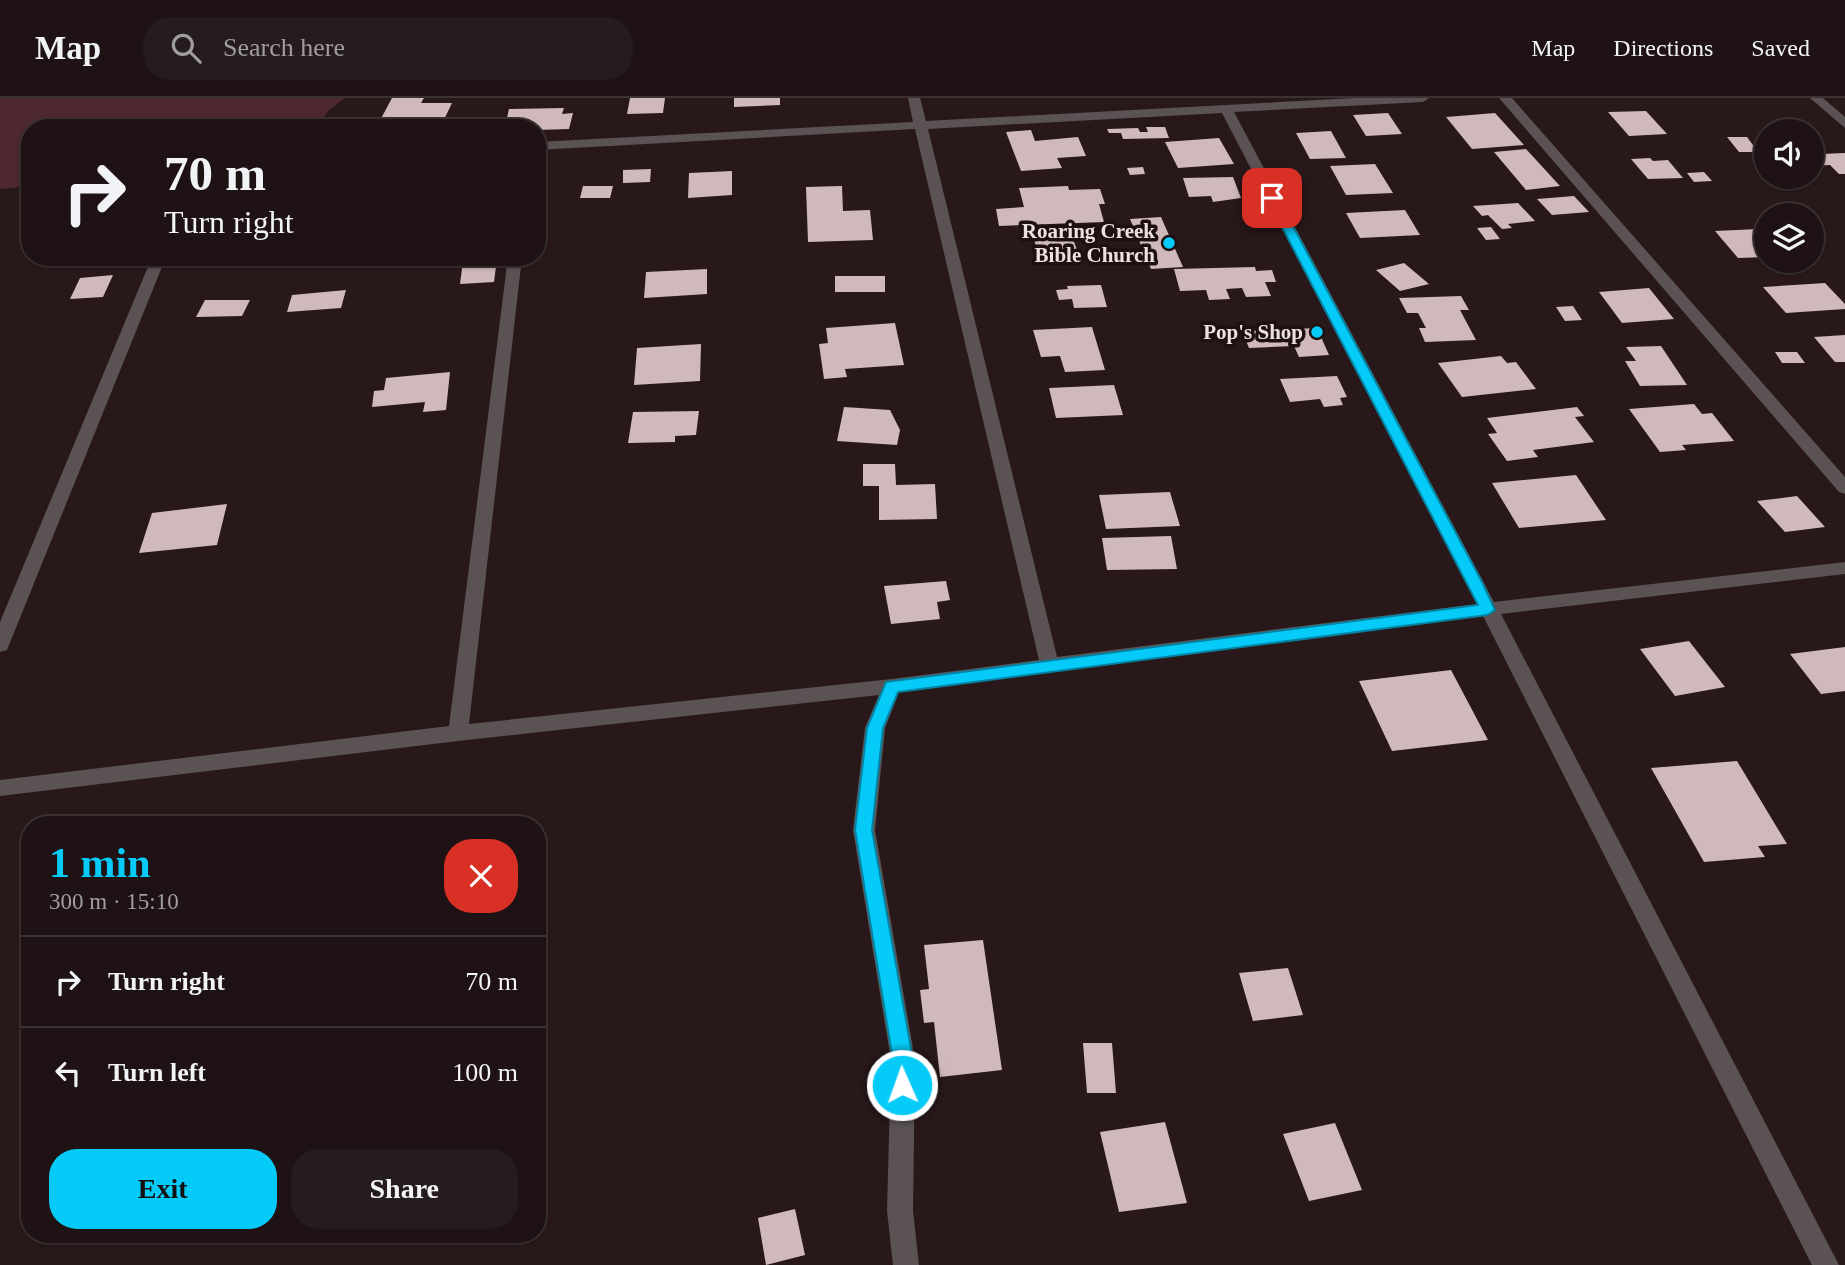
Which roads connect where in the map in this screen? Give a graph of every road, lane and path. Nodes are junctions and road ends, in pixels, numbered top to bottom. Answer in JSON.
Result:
{"nodes":[{"id":1,"x":914,"y":98,"type":"edge"},
{"id":2,"x":1423,"y":98,"type":"edge"},
{"id":3,"x":1505,"y":98,"type":"edge"},
{"id":4,"x":1816,"y":98,"type":"edge"},
{"id":5,"x":1324,"y":100,"type":"edge"},
{"id":6,"x":1226,"y":109,"type":"junction"},
{"id":7,"x":1845,"y":124,"type":"edge"},
{"id":8,"x":920,"y":125,"type":"junction"},
{"id":9,"x":546,"y":146,"type":"edge"},
{"id":10,"x":155,"y":266,"type":"edge"},
{"id":11,"x":514,"y":266,"type":"edge"},
{"id":12,"x":1845,"y":488,"type":"edge"},
{"id":13,"x":1845,"y":568,"type":"edge"},
{"id":14,"x":1487,"y":610,"type":"junction"},
{"id":15,"x":0,"y":645,"type":"edge"},
{"id":16,"x":1050,"y":666,"type":"junction"},
{"id":17,"x":892,"y":686,"type":"junction"},
{"id":18,"x":458,"y":733,"type":"junction"},
{"id":19,"x":0,"y":788,"type":"edge"},
{"id":20,"x":906,"y":1265,"type":"edge"},
{"id":21,"x":1826,"y":1265,"type":"edge"}],
"edges":[{"from":1,"to":8,"type":"street"},
{"from":2,"to":5,"type":"street"},
{"from":3,"to":12,"type":"street"},
{"from":4,"to":7,"type":"street"},
{"from":5,"to":6,"type":"street"},
{"from":6,"to":8,"type":"street"},
{"from":6,"to":14,"type":"street"},
{"from":8,"to":9,"type":"street"},
{"from":8,"to":16,"type":"street"},
{"from":10,"to":15,"type":"street"},
{"from":11,"to":18,"type":"street"},
{"from":13,"to":14,"type":"street"},
{"from":14,"to":16,"type":"street"},
{"from":14,"to":21,"type":"street"},
{"from":16,"to":17,"type":"street"},
{"from":17,"to":18,"type":"street"},
{"from":17,"to":20,"type":"street"},
{"from":18,"to":19,"type":"street"}]}
